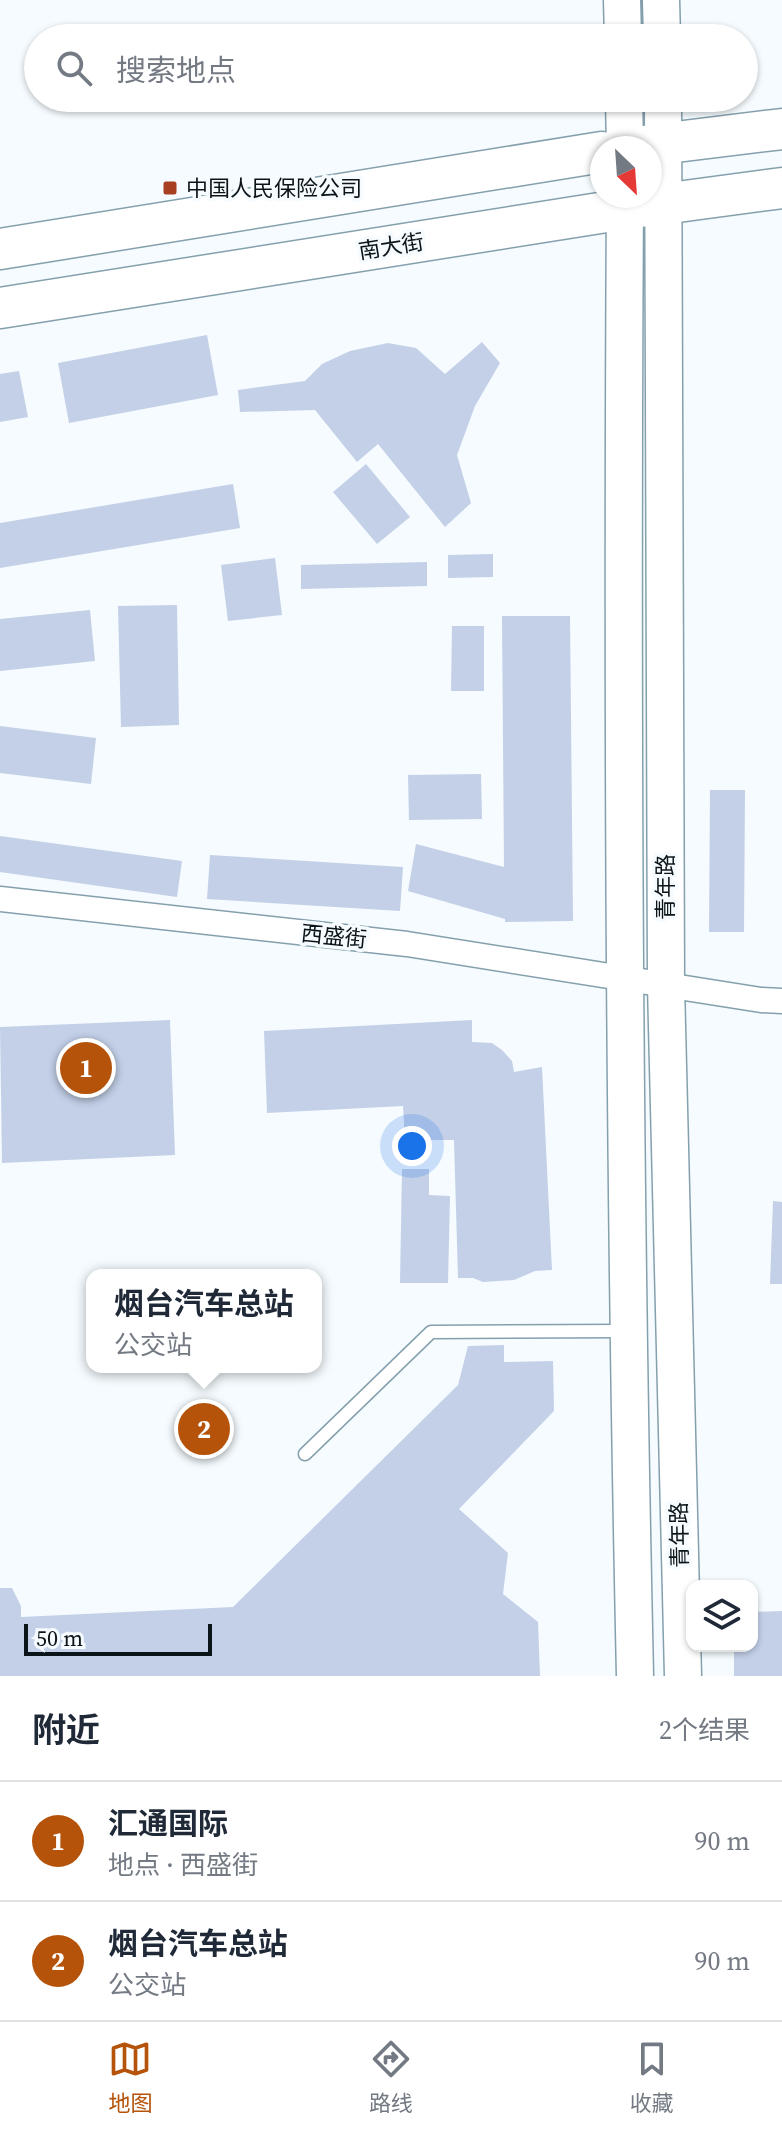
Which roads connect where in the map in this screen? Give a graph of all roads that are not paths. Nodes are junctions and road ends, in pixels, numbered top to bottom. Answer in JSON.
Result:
{"nodes":[{"id":1,"x":622,"y":0,"type":"edge"},
{"id":2,"x":661,"y":0,"type":"edge"},
{"id":3,"x":623,"y":24,"type":"edge"},
{"id":4,"x":662,"y":24,"type":"edge"},
{"id":5,"x":628,"y":112,"type":"edge"},
{"id":6,"x":656,"y":112,"type":"edge"},
{"id":7,"x":782,"y":129,"type":"edge"},
{"id":8,"x":636,"y":136,"type":"edge"},
{"id":9,"x":644,"y":136,"type":"edge"},
{"id":10,"x":662,"y":143,"type":"edge"},
{"id":11,"x":590,"y":154,"type":"edge"},
{"id":12,"x":782,"y":188,"type":"edge"},
{"id":13,"x":662,"y":199,"type":"edge"},
{"id":14,"x":664,"y":204,"type":"junction"},
{"id":15,"x":590,"y":208,"type":"edge"},
{"id":16,"x":625,"y":208,"type":"edge"},
{"id":17,"x":0,"y":249,"type":"edge"},
{"id":18,"x":0,"y":308,"type":"edge"},
{"id":19,"x":0,"y":899,"type":"edge"},
{"id":20,"x":625,"y":979,"type":"junction"},
{"id":21,"x":666,"y":985,"type":"junction"},
{"id":22,"x":782,"y":1001,"type":"edge"},
{"id":23,"x":628,"y":1331,"type":"junction"},
{"id":24,"x":305,"y":1454,"type":"dead end"},
{"id":25,"x":635,"y":1676,"type":"edge"},
{"id":26,"x":683,"y":1676,"type":"edge"}],
"edges":[{"from":1,"to":3,"type":"main road"},
{"from":2,"to":4,"type":"main road"},
{"from":5,"to":8,"type":"main road","name":"青年路"},
{"from":6,"to":9,"type":"main road","name":"青年路"},
{"from":7,"to":10,"type":"main road"},
{"from":11,"to":17,"type":"main road"},
{"from":12,"to":14,"type":"main road","name":"南大街"},
{"from":13,"to":14,"type":"main road","name":"青年路"},
{"from":14,"to":21,"type":"main road","name":"青年路"},
{"from":15,"to":18,"type":"main road","name":"南大街"},
{"from":16,"to":20,"type":"main road","name":"青年路"},
{"from":19,"to":20,"type":"street","name":"西盛街"},
{"from":20,"to":21,"type":"street","name":"西盛街"},
{"from":20,"to":23,"type":"main road","name":"青年路"},
{"from":21,"to":22,"type":"street","name":"西盛街"},
{"from":21,"to":26,"type":"main road","name":"青年路"},
{"from":23,"to":24,"type":"lane"},
{"from":23,"to":25,"type":"main road","name":"青年路"}]}
